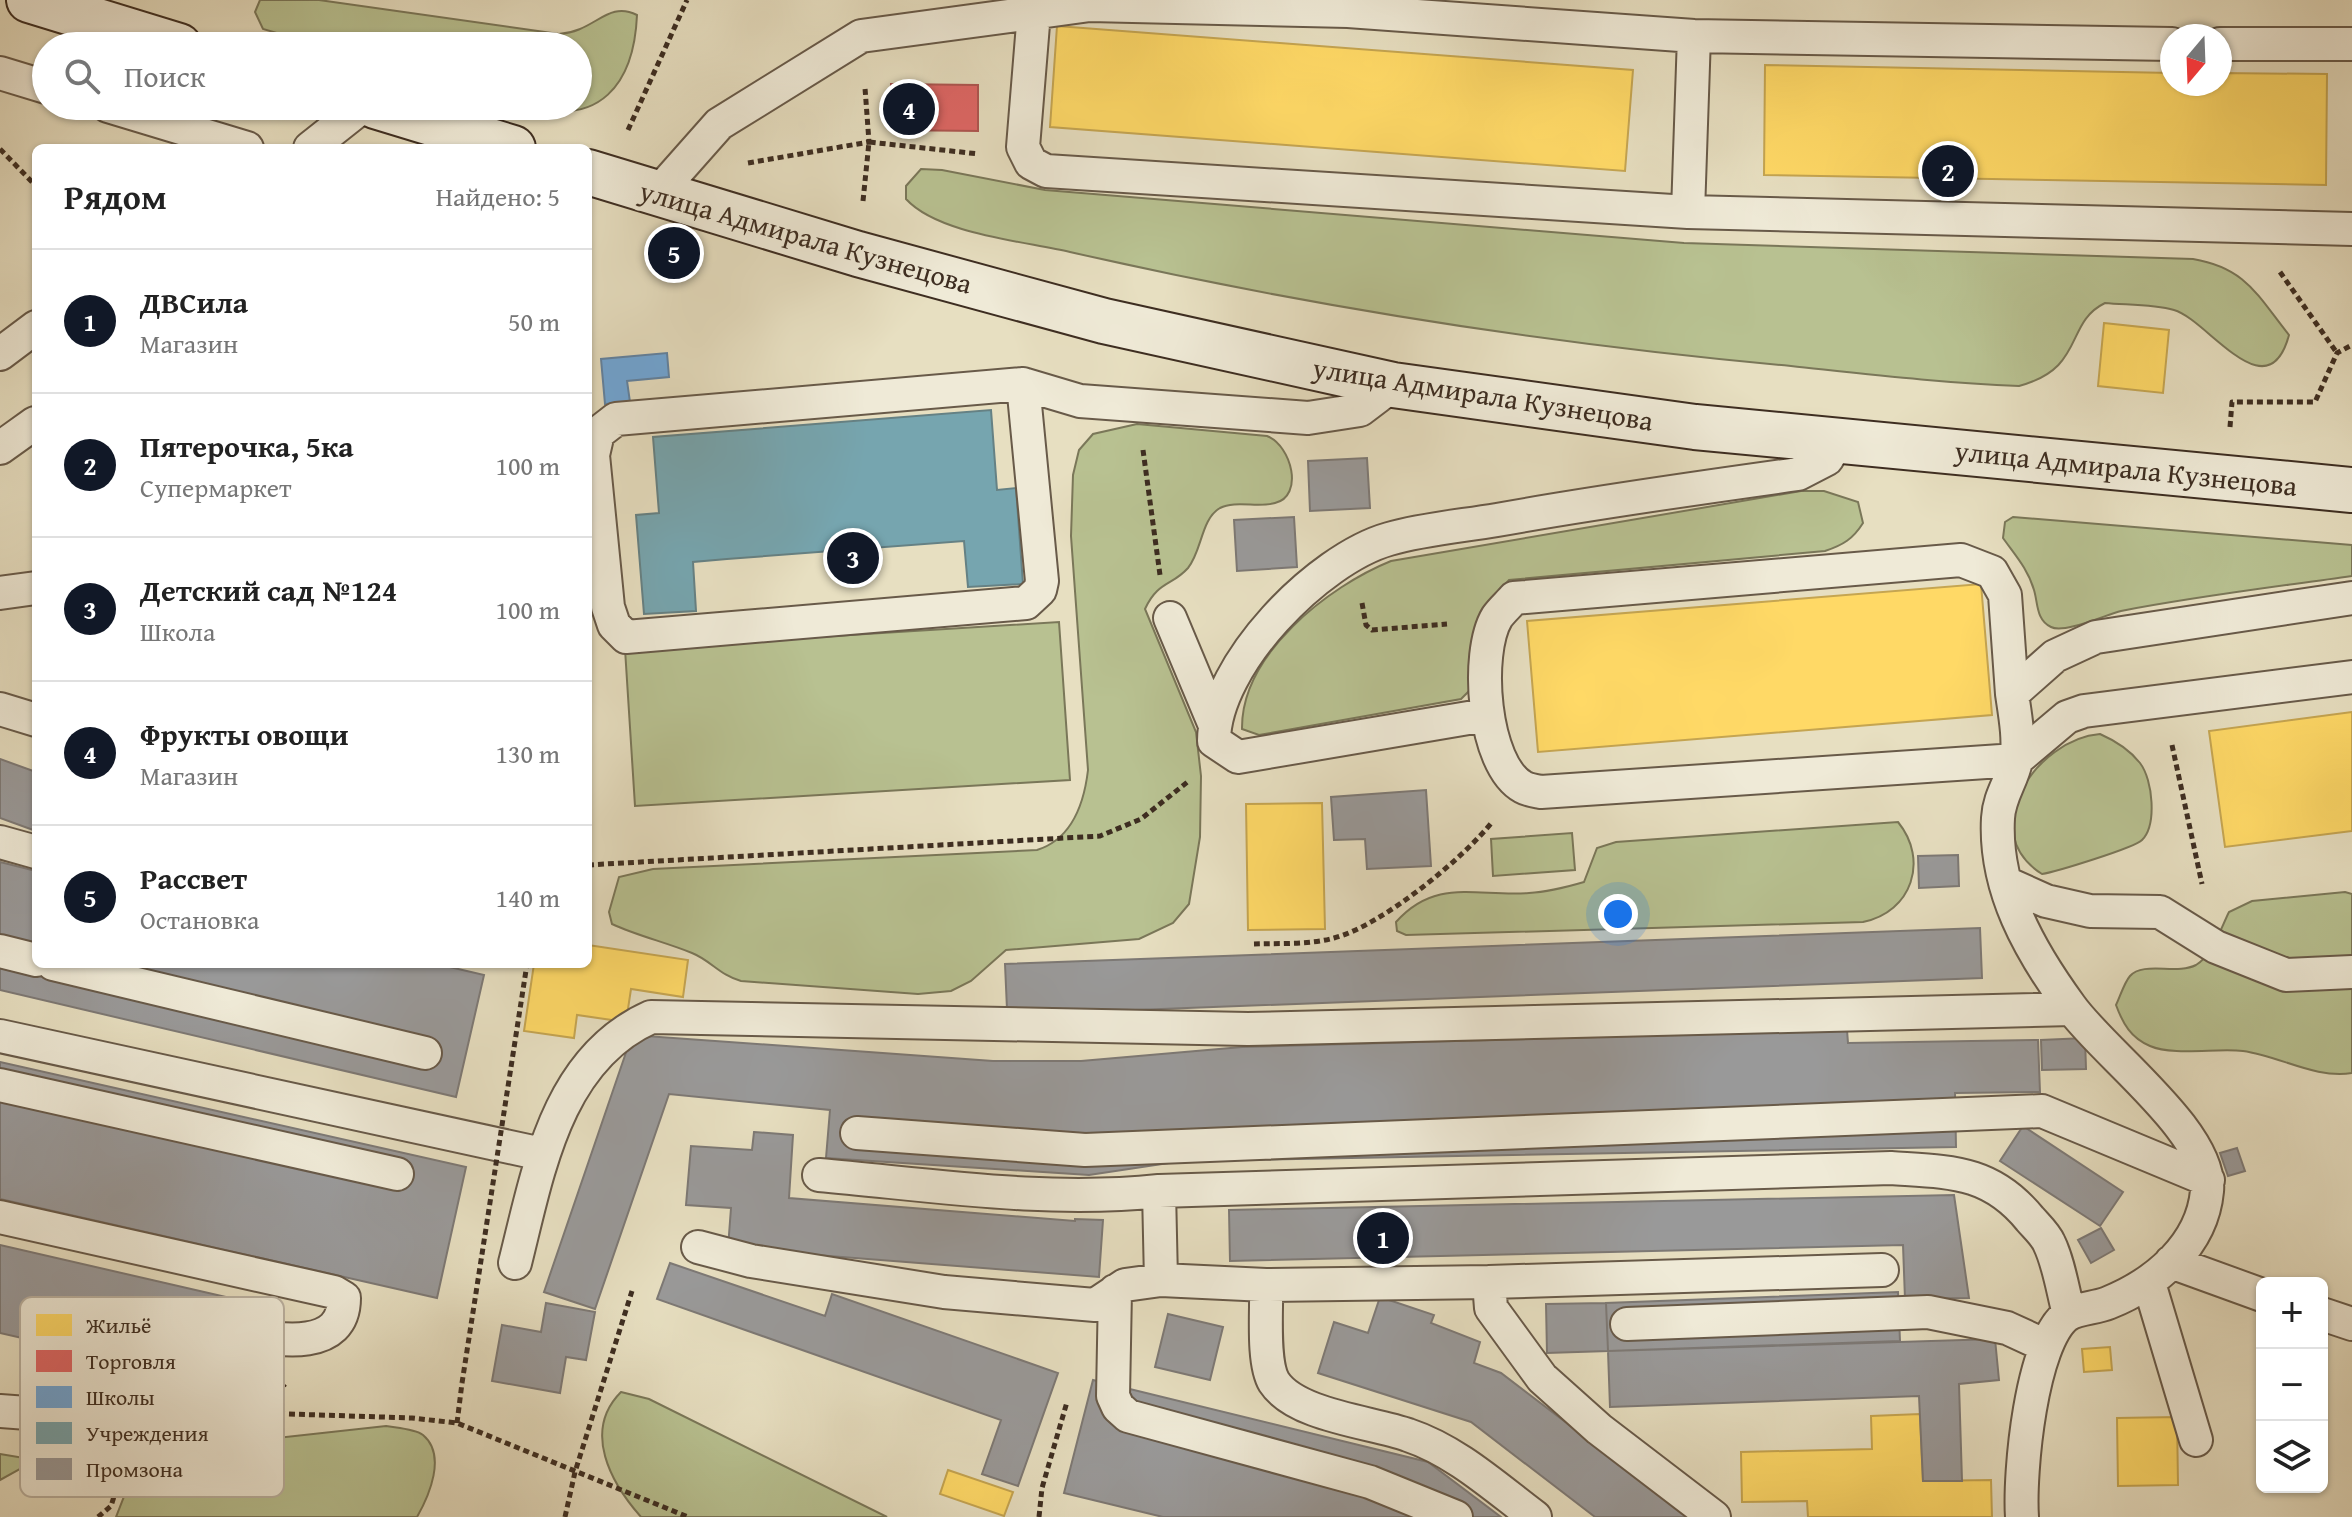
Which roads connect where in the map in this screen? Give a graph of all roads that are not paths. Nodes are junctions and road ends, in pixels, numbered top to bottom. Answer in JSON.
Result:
{"nodes":[{"id":1,"x":36,"y":1,"type":"edge"},
{"id":2,"x":1034,"y":12,"type":"junction"},
{"id":3,"x":135,"y":32,"type":"edge"},
{"id":4,"x":1694,"y":36,"type":"junction"},
{"id":5,"x":2160,"y":44,"type":"edge"},
{"id":6,"x":2232,"y":44,"type":"edge"},
{"id":7,"x":2352,"y":44,"type":"edge"},
{"id":8,"x":0,"y":73,"type":"edge"},
{"id":9,"x":32,"y":83,"type":"edge"},
{"id":10,"x":154,"y":120,"type":"edge"},
{"id":11,"x":345,"y":120,"type":"edge"},
{"id":12,"x":421,"y":120,"type":"edge"},
{"id":13,"x":234,"y":144,"type":"edge"},
{"id":14,"x":315,"y":144,"type":"edge"},
{"id":15,"x":500,"y":144,"type":"edge"},
{"id":16,"x":597,"y":175,"type":"edge"},
{"id":17,"x":666,"y":184,"type":"junction"},
{"id":18,"x":1688,"y":212,"type":"junction"},
{"id":19,"x":2352,"y":229,"type":"edge"},
{"id":20,"x":32,"y":330,"type":"edge"},
{"id":21,"x":0,"y":354,"type":"edge"},
{"id":22,"x":1023,"y":384,"type":"junction"},
{"id":23,"x":1393,"y":385,"type":"junction"},
{"id":24,"x":32,"y":425,"type":"edge"},
{"id":25,"x":1838,"y":440,"type":"junction"},
{"id":26,"x":0,"y":448,"type":"edge"},
{"id":27,"x":2352,"y":490,"type":"edge"},
{"id":28,"x":32,"y":589,"type":"edge"},
{"id":29,"x":0,"y":593,"type":"edge"},
{"id":30,"x":2352,"y":598,"type":"edge"},
{"id":31,"x":1170,"y":618,"type":"dead end"},
{"id":32,"x":2352,"y":677,"type":"edge"},
{"id":33,"x":2012,"y":694,"type":"junction"},
{"id":34,"x":0,"y":709,"type":"edge"},
{"id":35,"x":1486,"y":715,"type":"junction"},
{"id":36,"x":32,"y":719,"type":"edge"},
{"id":37,"x":1220,"y":738,"type":"junction"},
{"id":38,"x":2016,"y":760,"type":"junction"},
{"id":39,"x":0,"y":842,"type":"edge"},
{"id":40,"x":32,"y":851,"type":"edge"},
{"id":41,"x":2006,"y":883,"type":"junction"},
{"id":42,"x":0,"y":951,"type":"edge"},
{"id":43,"x":32,"y":959,"type":"edge"},
{"id":44,"x":70,"y":968,"type":"edge"},
{"id":45,"x":2352,"y":972,"type":"edge"},
{"id":46,"x":2072,"y":1009,"type":"junction"},
{"id":47,"x":0,"y":1036,"type":"edge"},
{"id":48,"x":425,"y":1053,"type":"dead end"},
{"id":49,"x":0,"y":1085,"type":"edge"},
{"id":50,"x":857,"y":1133,"type":"dead end"},
{"id":51,"x":542,"y":1154,"type":"junction"},
{"id":52,"x":397,"y":1174,"type":"dead end"},
{"id":53,"x":819,"y":1175,"type":"dead end"},
{"id":54,"x":2208,"y":1180,"type":"junction"},
{"id":55,"x":1159,"y":1191,"type":"junction"},
{"id":56,"x":0,"y":1217,"type":"edge"},
{"id":57,"x":698,"y":1247,"type":"dead end"},
{"id":58,"x":515,"y":1263,"type":"dead end"},
{"id":59,"x":1882,"y":1270,"type":"dead end"},
{"id":60,"x":2160,"y":1273,"type":"junction"},
{"id":61,"x":1161,"y":1280,"type":"junction"},
{"id":62,"x":1489,"y":1282,"type":"junction"},
{"id":63,"x":1266,"y":1285,"type":"junction"},
{"id":64,"x":1115,"y":1291,"type":"junction"},
{"id":65,"x":2256,"y":1294,"type":"edge"},
{"id":66,"x":2069,"y":1314,"type":"junction"},
{"id":67,"x":2328,"y":1316,"type":"edge"},
{"id":68,"x":1627,"y":1324,"type":"dead end"},
{"id":69,"x":2352,"y":1324,"type":"edge"},
{"id":70,"x":284,"y":1340,"type":"edge"},
{"id":71,"x":2044,"y":1345,"type":"junction"},
{"id":72,"x":0,"y":1411,"type":"edge"},
{"id":73,"x":20,"y":1412,"type":"edge"},
{"id":74,"x":2196,"y":1440,"type":"dead end"},
{"id":75,"x":1456,"y":1517,"type":"edge"},
{"id":76,"x":1535,"y":1517,"type":"edge"},
{"id":77,"x":1714,"y":1517,"type":"edge"},
{"id":78,"x":2022,"y":1517,"type":"edge"}],
"edges":[{"from":1,"to":3,"type":"main road"},
{"from":2,"to":4,"type":"lane"},
{"from":2,"to":17,"type":"lane"},
{"from":2,"to":18,"type":"lane"},
{"from":4,"to":5,"type":"lane"},
{"from":4,"to":18,"type":"lane"},
{"from":6,"to":7,"type":"lane"},
{"from":8,"to":9,"type":"lane"},
{"from":10,"to":13,"type":"lane"},
{"from":11,"to":14,"type":"lane"},
{"from":12,"to":15,"type":"main road"},
{"from":16,"to":17,"type":"main road","name":"улица Адмирала Кузнецова"},
{"from":17,"to":23,"type":"main road","name":"улица Адмирала Кузнецова"},
{"from":18,"to":19,"type":"lane"},
{"from":20,"to":21,"type":"lane"},
{"from":22,"to":22,"type":"lane"},
{"from":22,"to":23,"type":"lane"},
{"from":23,"to":25,"type":"main road","name":"улица Адмирала Кузнецова"},
{"from":24,"to":26,"type":"lane"},
{"from":25,"to":27,"type":"main road","name":"улица Адмирала Кузнецова"},
{"from":25,"to":37,"type":"lane"},
{"from":28,"to":29,"type":"lane"},
{"from":30,"to":33,"type":"lane"},
{"from":31,"to":37,"type":"lane"},
{"from":32,"to":38,"type":"lane"},
{"from":33,"to":35,"type":"lane"},
{"from":33,"to":38,"type":"lane"},
{"from":34,"to":36,"type":"lane"},
{"from":35,"to":37,"type":"lane"},
{"from":35,"to":38,"type":"lane"},
{"from":38,"to":41,"type":"lane"},
{"from":39,"to":40,"type":"lane"},
{"from":41,"to":45,"type":"lane"},
{"from":41,"to":46,"type":"lane"},
{"from":42,"to":43,"type":"lane"},
{"from":44,"to":48,"type":"lane"},
{"from":46,"to":51,"type":"lane"},
{"from":46,"to":54,"type":"lane"},
{"from":47,"to":51,"type":"lane"},
{"from":49,"to":52,"type":"lane"},
{"from":50,"to":54,"type":"lane"},
{"from":51,"to":58,"type":"lane"},
{"from":53,"to":55,"type":"lane"},
{"from":54,"to":60,"type":"lane"},
{"from":55,"to":61,"type":"lane"},
{"from":55,"to":66,"type":"lane"},
{"from":56,"to":70,"type":"lane"},
{"from":57,"to":64,"type":"lane"},
{"from":59,"to":62,"type":"lane"},
{"from":60,"to":65,"type":"lane"},
{"from":60,"to":66,"type":"lane"},
{"from":60,"to":74,"type":"lane"},
{"from":61,"to":63,"type":"lane"},
{"from":61,"to":64,"type":"lane"},
{"from":62,"to":63,"type":"lane"},
{"from":62,"to":77,"type":"lane"},
{"from":63,"to":76,"type":"lane"},
{"from":64,"to":75,"type":"lane"},
{"from":66,"to":71,"type":"lane"},
{"from":67,"to":69,"type":"lane"},
{"from":68,"to":71,"type":"lane"},
{"from":71,"to":78,"type":"lane"},
{"from":72,"to":73,"type":"lane"}]}
